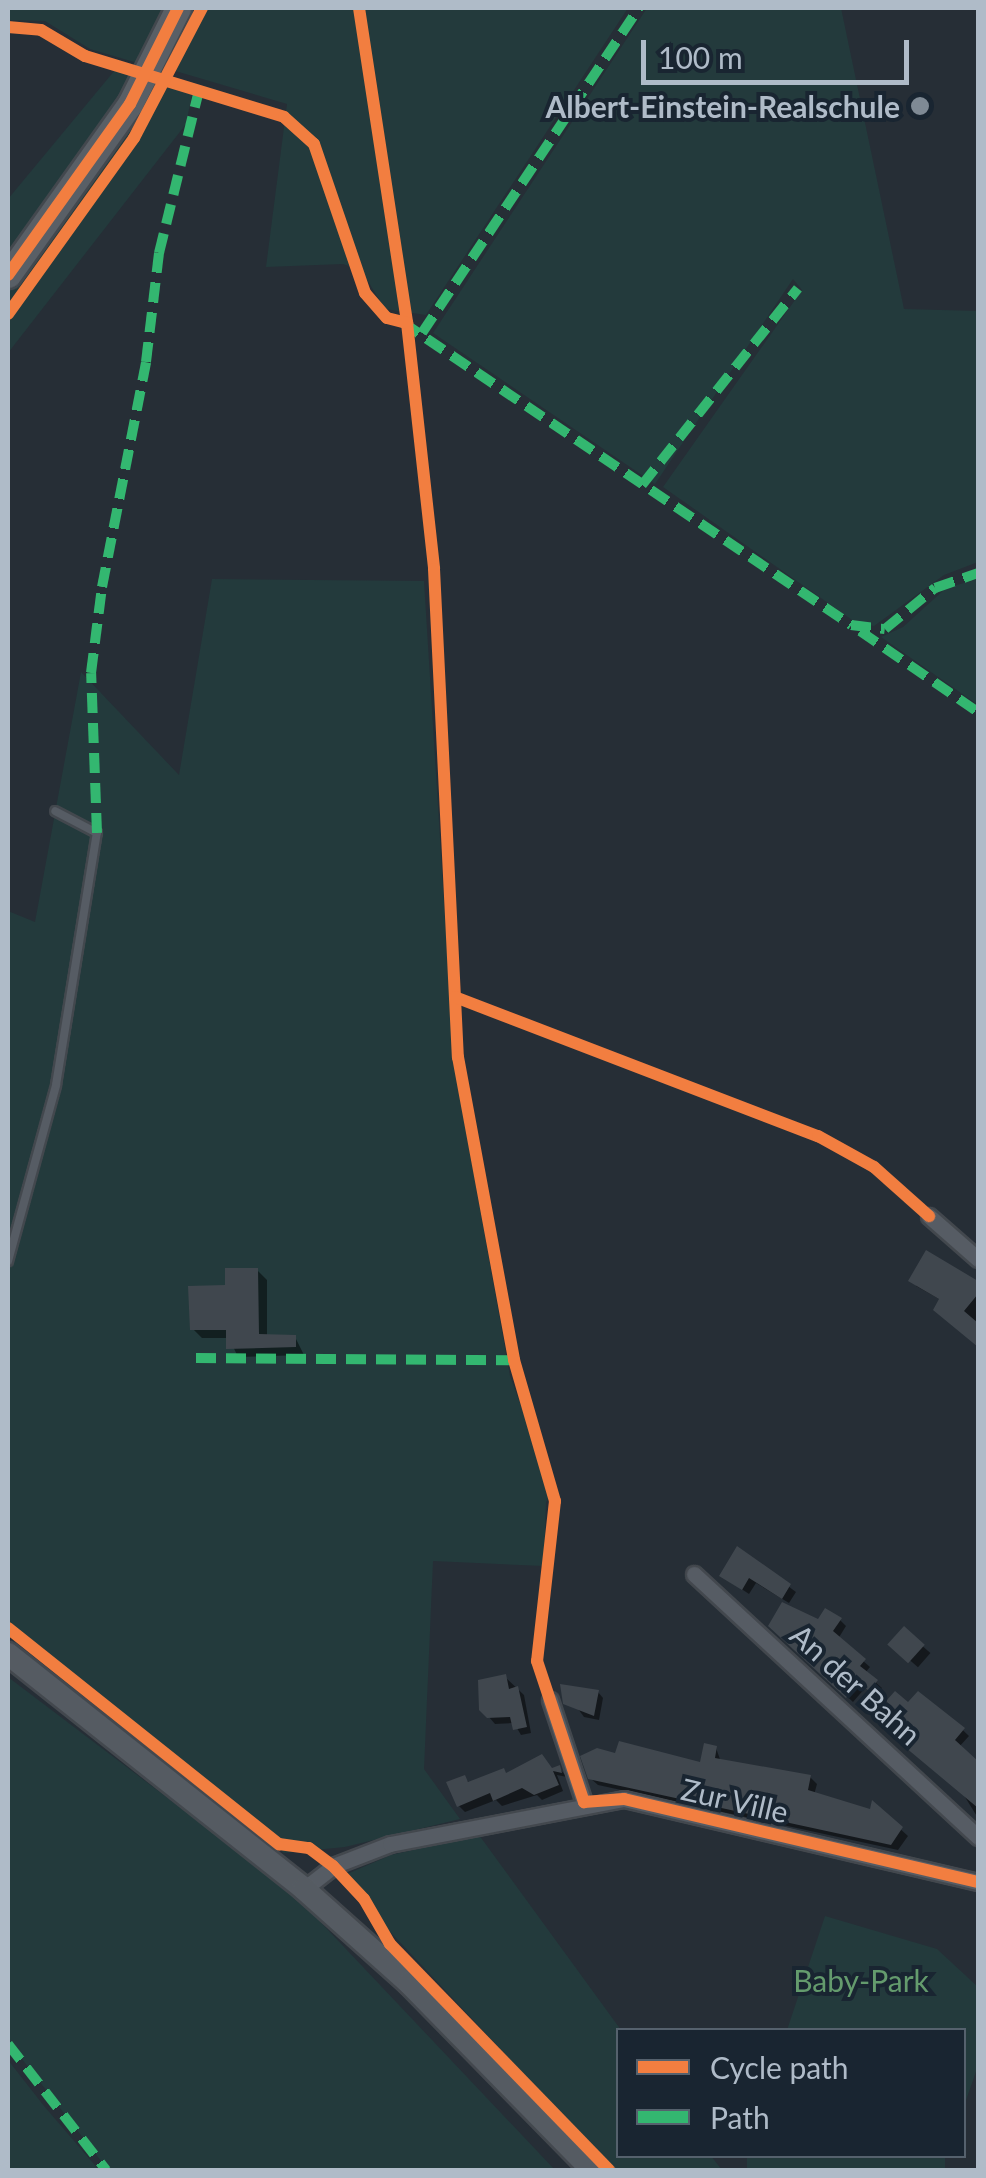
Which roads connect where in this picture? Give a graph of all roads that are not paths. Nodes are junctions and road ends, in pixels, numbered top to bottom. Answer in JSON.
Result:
{"nodes":[{"id":1,"x":175,"y":13,"type":"edge"},
{"id":2,"x":8,"y":275,"type":"edge"},
{"id":3,"x":55,"y":810,"type":"dead end"},
{"id":4,"x":928,"y":1216,"type":"dead end"},
{"id":5,"x":978,"y":1258,"type":"edge"},
{"id":6,"x":8,"y":1261,"type":"edge"},
{"id":7,"x":694,"y":1574,"type":"dead end"},
{"id":8,"x":8,"y":1654,"type":"edge"},
{"id":9,"x":550,"y":1700,"type":"dead end"},
{"id":10,"x":584,"y":1802,"type":"junction"},
{"id":11,"x":978,"y":1836,"type":"edge"},
{"id":12,"x":978,"y":1882,"type":"edge"},
{"id":13,"x":304,"y":1890,"type":"junction"},
{"id":14,"x":592,"y":2170,"type":"edge"}],
"edges":[{"from":1,"to":2,"type":"main road"},
{"from":3,"to":6,"type":"lane"},
{"from":4,"to":5,"type":"street"},
{"from":7,"to":11,"type":"street","name":"An der Bahn"},
{"from":8,"to":13,"type":"main road"},
{"from":9,"to":10,"type":"street"},
{"from":10,"to":12,"type":"street","name":"Zur Ville"},
{"from":10,"to":13,"type":"street","name":"Zur Ville"},
{"from":13,"to":14,"type":"main road"}]}
